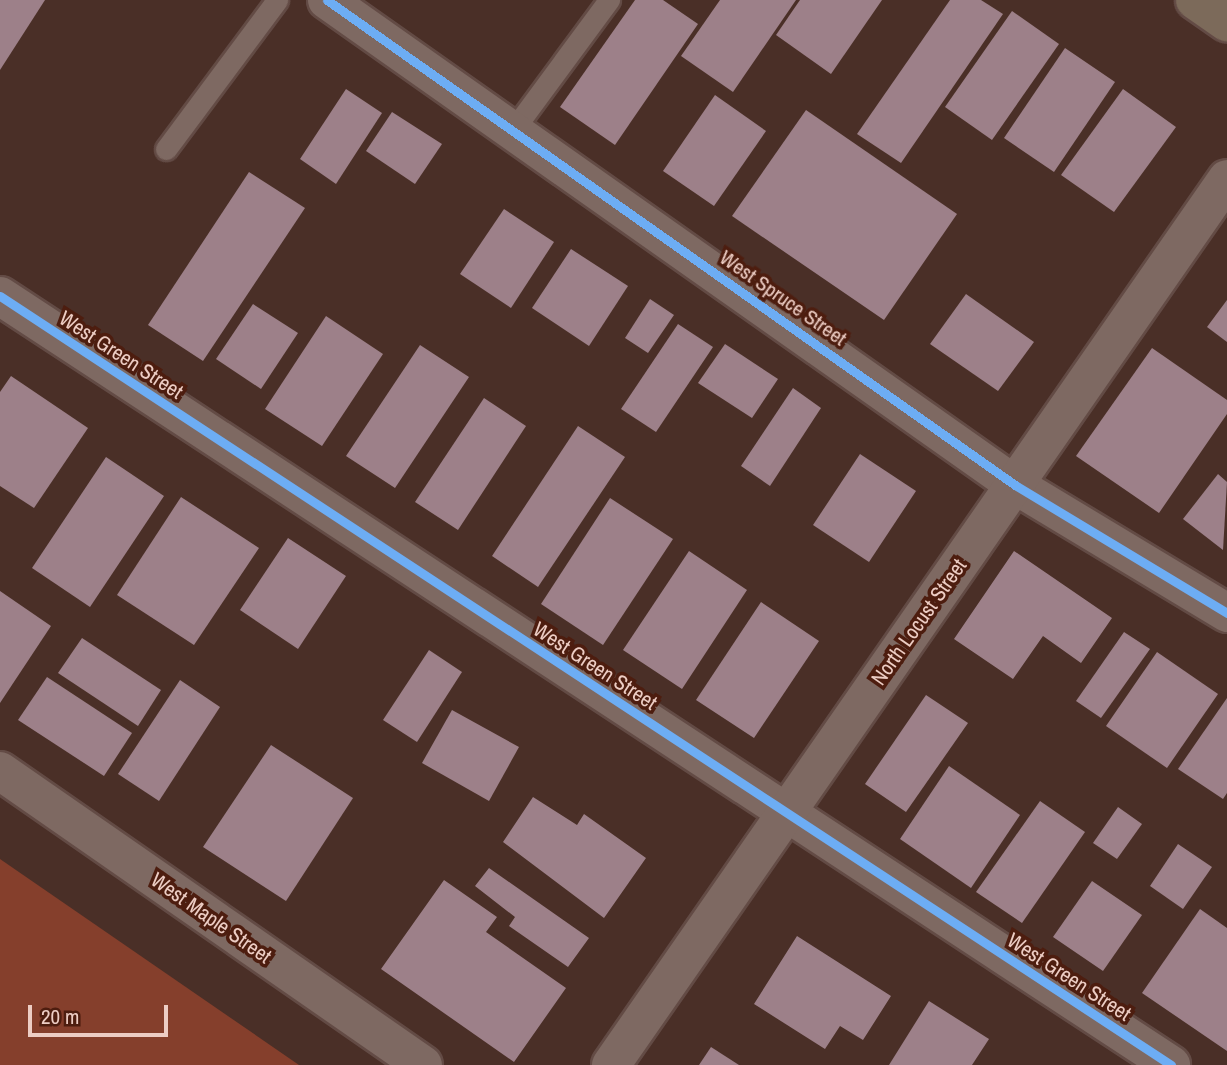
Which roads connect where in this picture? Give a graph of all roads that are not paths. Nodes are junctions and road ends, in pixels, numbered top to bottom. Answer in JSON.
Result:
{"nodes":[{"id":1,"x":277,"y":0,"type":"edge"},
{"id":2,"x":327,"y":0,"type":"edge"},
{"id":3,"x":609,"y":0,"type":"edge"},
{"id":4,"x":1195,"y":0,"type":"edge"},
{"id":5,"x":1227,"y":22,"type":"edge"},
{"id":6,"x":513,"y":130,"type":"junction"},
{"id":7,"x":166,"y":149,"type":"dead end"},
{"id":8,"x":1227,"y":178,"type":"edge"},
{"id":9,"x":0,"y":296,"type":"edge"},
{"id":10,"x":1015,"y":485,"type":"junction"},
{"id":11,"x":1227,"y":613,"type":"edge"},
{"id":12,"x":0,"y":771,"type":"edge"},
{"id":13,"x":787,"y":812,"type":"junction"},
{"id":14,"x":423,"y":1065,"type":"edge"},
{"id":15,"x":611,"y":1065,"type":"edge"},
{"id":16,"x":1171,"y":1065,"type":"edge"}],
"edges":[{"from":1,"to":7,"type":"lane"},
{"from":2,"to":6,"type":"street","name":"West Spruce Street"},
{"from":3,"to":6,"type":"lane"},
{"from":4,"to":5,"type":"highway"},
{"from":6,"to":10,"type":"street","name":"West Spruce Street"},
{"from":8,"to":10,"type":"street","name":"North Locust Street"},
{"from":9,"to":13,"type":"street","name":"West Green Street"},
{"from":10,"to":11,"type":"street","name":"West Spruce Street"},
{"from":10,"to":13,"type":"street","name":"North Locust Street"},
{"from":12,"to":14,"type":"street","name":"West Maple Street"},
{"from":13,"to":15,"type":"street","name":"North Locust Street"},
{"from":13,"to":16,"type":"street","name":"West Green Street"}]}
